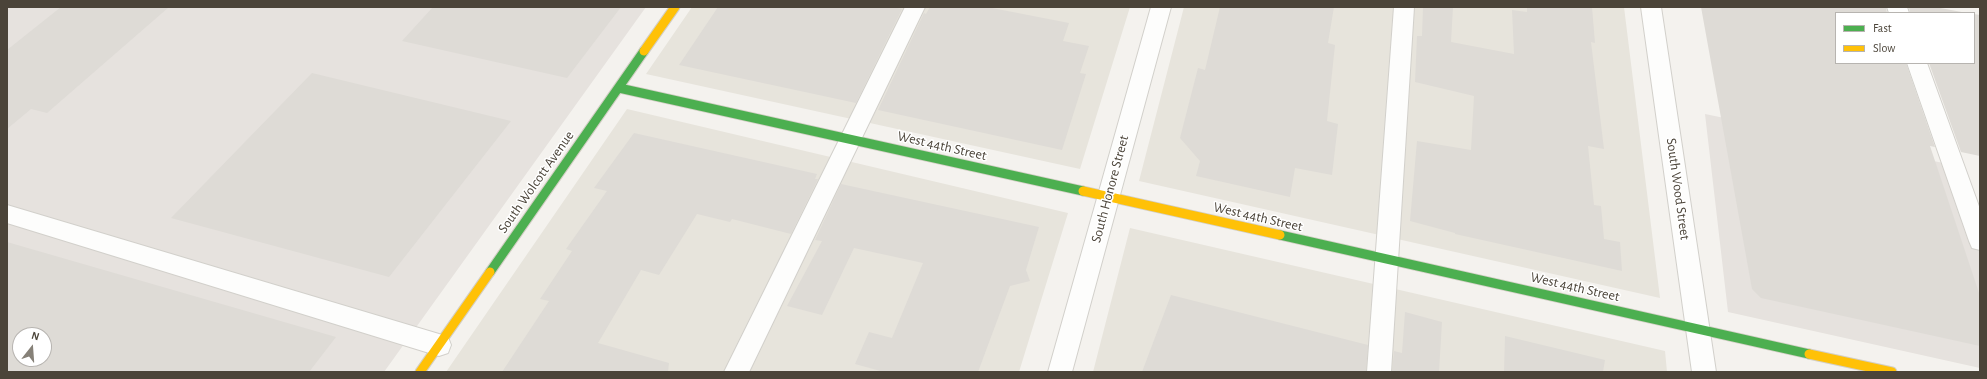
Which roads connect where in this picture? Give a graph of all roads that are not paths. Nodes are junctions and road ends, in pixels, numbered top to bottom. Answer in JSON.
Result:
{"nodes":[{"id":1,"x":675,"y":7,"type":"edge"},
{"id":2,"x":915,"y":7,"type":"edge"},
{"id":3,"x":1161,"y":7,"type":"edge"},
{"id":4,"x":1404,"y":7,"type":"edge"},
{"id":5,"x":1651,"y":7,"type":"edge"},
{"id":6,"x":1917,"y":64,"type":"edge"},
{"id":7,"x":619,"y":88,"type":"junction"},
{"id":8,"x":850,"y":140,"type":"junction"},
{"id":9,"x":1108,"y":197,"type":"junction"},
{"id":10,"x":7,"y":214,"type":"edge"},
{"id":11,"x":1980,"y":241,"type":"edge"},
{"id":12,"x":1387,"y":260,"type":"junction"},
{"id":13,"x":1698,"y":328,"type":"junction"},
{"id":14,"x":439,"y":345,"type":"junction"},
{"id":15,"x":420,"y":372,"type":"edge"},
{"id":16,"x":736,"y":372,"type":"edge"},
{"id":17,"x":1060,"y":372,"type":"edge"},
{"id":18,"x":1379,"y":372,"type":"edge"},
{"id":19,"x":1704,"y":372,"type":"edge"},
{"id":20,"x":1892,"y":372,"type":"edge"}],
"edges":[{"from":1,"to":7,"type":"street","name":"South Wolcott Avenue"},
{"from":2,"to":8,"type":"street"},
{"from":3,"to":9,"type":"street","name":"South Honore Street"},
{"from":4,"to":12,"type":"street"},
{"from":5,"to":13,"type":"street","name":"South Wood Street"},
{"from":6,"to":11,"type":"street"},
{"from":7,"to":8,"type":"street","name":"West 44th Street"},
{"from":7,"to":14,"type":"street","name":"South Wolcott Avenue"},
{"from":8,"to":9,"type":"street","name":"West 44th Street"},
{"from":8,"to":16,"type":"street"},
{"from":9,"to":12,"type":"street","name":"West 44th Street"},
{"from":9,"to":17,"type":"street","name":"South Honore Street"},
{"from":10,"to":14,"type":"street"},
{"from":12,"to":13,"type":"street","name":"West 44th Street"},
{"from":12,"to":18,"type":"street"},
{"from":13,"to":19,"type":"street","name":"South Wood Street"},
{"from":13,"to":20,"type":"street","name":"West 44th Street"},
{"from":14,"to":15,"type":"street","name":"South Wolcott Avenue"}]}
